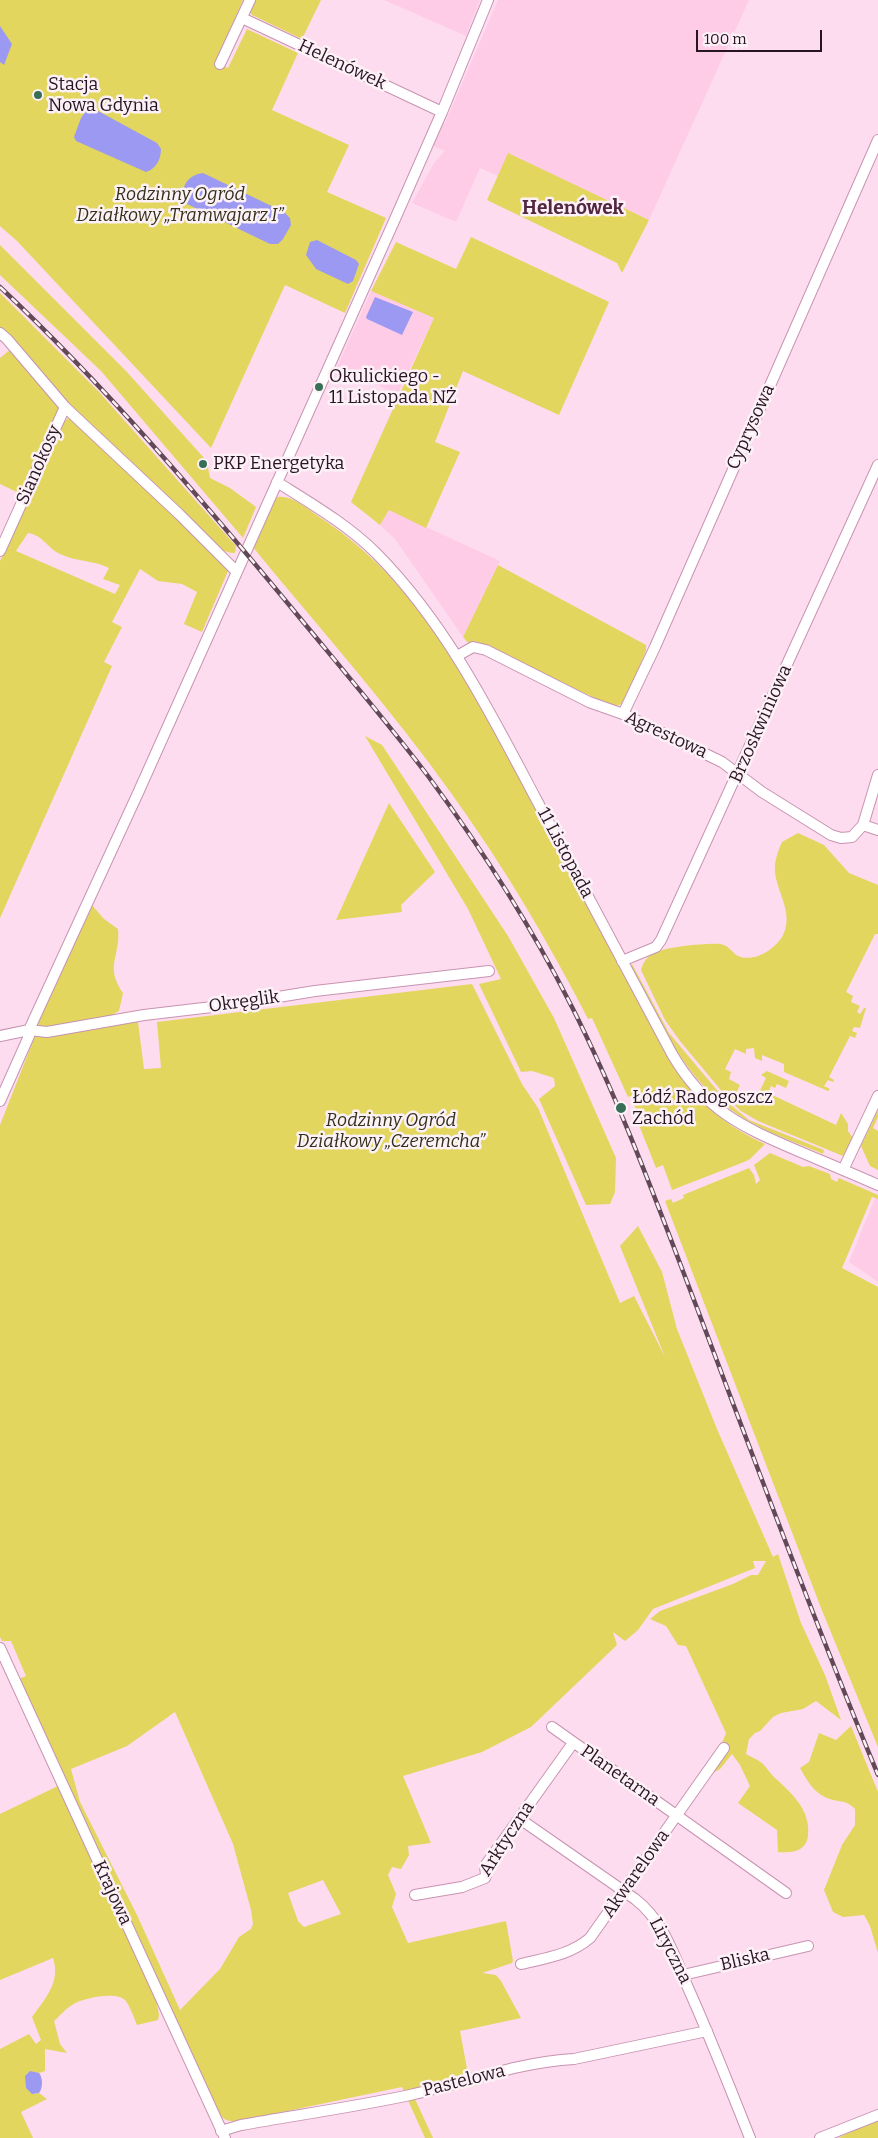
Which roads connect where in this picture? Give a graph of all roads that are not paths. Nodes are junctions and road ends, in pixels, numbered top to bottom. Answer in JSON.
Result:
{"nodes":[{"id":1,"x":250,"y":0,"type":"edge"},
{"id":2,"x":488,"y":0,"type":"edge"},
{"id":3,"x":242,"y":18,"type":"junction"},
{"id":4,"x":220,"y":64,"type":"dead end"},
{"id":5,"x":442,"y":112,"type":"junction"},
{"id":6,"x":878,"y":140,"type":"edge"},
{"id":7,"x":0,"y":334,"type":"edge"},
{"id":8,"x":65,"y":407,"type":"junction"},
{"id":9,"x":878,"y":465,"type":"edge"},
{"id":10,"x":277,"y":482,"type":"junction"},
{"id":11,"x":0,"y":551,"type":"edge"},
{"id":12,"x":236,"y":571,"type":"junction"},
{"id":13,"x":457,"y":656,"type":"junction"},
{"id":14,"x":623,"y":714,"type":"junction"},
{"id":15,"x":738,"y":774,"type":"junction"},
{"id":16,"x":878,"y":775,"type":"edge"},
{"id":17,"x":863,"y":825,"type":"junction"},
{"id":18,"x":878,"y":830,"type":"edge"},
{"id":19,"x":622,"y":961,"type":"junction"},
{"id":20,"x":489,"y":972,"type":"dead end"},
{"id":21,"x":29,"y":1030,"type":"junction"},
{"id":22,"x":0,"y":1036,"type":"edge"},
{"id":23,"x":878,"y":1096,"type":"edge"},
{"id":24,"x":0,"y":1101,"type":"edge"},
{"id":25,"x":843,"y":1170,"type":"junction"},
{"id":26,"x":878,"y":1185,"type":"edge"},
{"id":27,"x":0,"y":1648,"type":"edge"},
{"id":28,"x":552,"y":1727,"type":"dead end"},
{"id":29,"x":573,"y":1742,"type":"junction"},
{"id":30,"x":724,"y":1748,"type":"dead end"},
{"id":31,"x":676,"y":1816,"type":"junction"},
{"id":32,"x":520,"y":1819,"type":"junction"},
{"id":33,"x":623,"y":1890,"type":"junction"},
{"id":34,"x":786,"y":1894,"type":"dead end"},
{"id":35,"x":416,"y":1895,"type":"dead end"},
{"id":36,"x":808,"y":1946,"type":"dead end"},
{"id":37,"x":521,"y":1964,"type":"dead end"},
{"id":38,"x":683,"y":1975,"type":"junction"},
{"id":39,"x":707,"y":2031,"type":"junction"},
{"id":40,"x":878,"y":2115,"type":"edge"},
{"id":41,"x":223,"y":2135,"type":"edge"},
{"id":42,"x":750,"y":2138,"type":"edge"},
{"id":43,"x":820,"y":2138,"type":"edge"}],
"edges":[{"from":1,"to":3,"type":"street"},
{"from":2,"to":5,"type":"street"},
{"from":3,"to":4,"type":"street"},
{"from":3,"to":5,"type":"street","name":"Helenówek"},
{"from":5,"to":10,"type":"street"},
{"from":6,"to":14,"type":"street","name":"Cyprysowa"},
{"from":7,"to":8,"type":"street"},
{"from":8,"to":11,"type":"street","name":"Sianokosy"},
{"from":8,"to":12,"type":"street"},
{"from":9,"to":15,"type":"street","name":"Brzoskwiniowa"},
{"from":10,"to":12,"type":"street"},
{"from":10,"to":13,"type":"street","name":"11 Listopada"},
{"from":12,"to":21,"type":"street"},
{"from":13,"to":14,"type":"street","name":"Agrestowa"},
{"from":13,"to":19,"type":"street","name":"11 Listopada"},
{"from":14,"to":15,"type":"street","name":"Agrestowa"},
{"from":15,"to":17,"type":"street","name":"Agrestowa"},
{"from":15,"to":19,"type":"street","name":"Brzoskwiniowa"},
{"from":16,"to":17,"type":"street"},
{"from":17,"to":18,"type":"street"},
{"from":19,"to":25,"type":"street","name":"11 Listopada"},
{"from":20,"to":21,"type":"street","name":"Okręglik"},
{"from":21,"to":22,"type":"street","name":"Okręglik"},
{"from":21,"to":24,"type":"street"},
{"from":23,"to":25,"type":"street"},
{"from":25,"to":26,"type":"street","name":"11 Listopada"},
{"from":27,"to":41,"type":"street","name":"Krajowa"},
{"from":28,"to":29,"type":"street","name":"Planetarna"},
{"from":29,"to":31,"type":"street","name":"Planetarna"},
{"from":29,"to":32,"type":"street","name":"Arktyczna"},
{"from":30,"to":31,"type":"street","name":"Akwarelowa"},
{"from":31,"to":33,"type":"street","name":"Akwarelowa"},
{"from":31,"to":34,"type":"street","name":"Planetarna"},
{"from":32,"to":33,"type":"street","name":"Liryczna"},
{"from":32,"to":35,"type":"street","name":"Arktyczna"},
{"from":33,"to":37,"type":"street","name":"Akwarelowa"},
{"from":33,"to":38,"type":"street","name":"Liryczna"},
{"from":36,"to":38,"type":"street","name":"Bliska"},
{"from":38,"to":39,"type":"street","name":"Liryczna"},
{"from":39,"to":41,"type":"street","name":"Pastelowa"},
{"from":39,"to":42,"type":"street","name":"Liryczna"},
{"from":40,"to":43,"type":"street"}]}
